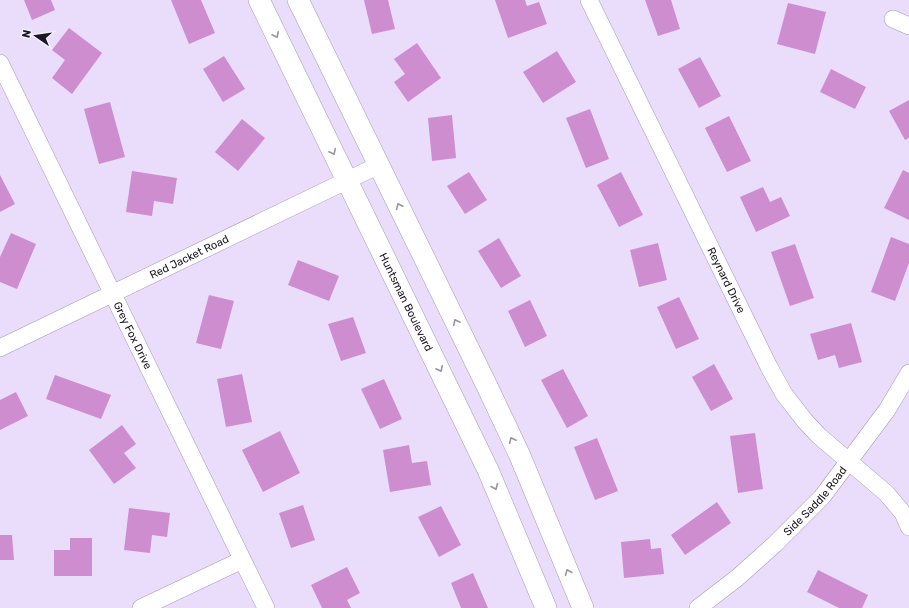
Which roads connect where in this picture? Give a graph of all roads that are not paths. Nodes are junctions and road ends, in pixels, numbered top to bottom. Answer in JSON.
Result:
{"nodes":[{"id":1,"x":259,"y":0,"type":"edge"},
{"id":2,"x":298,"y":0,"type":"edge"},
{"id":3,"x":589,"y":0,"type":"edge"},
{"id":4,"x":893,"y":19,"type":"dead end"},
{"id":5,"x":909,"y":26,"type":"edge"},
{"id":6,"x":0,"y":63,"type":"edge"},
{"id":7,"x":379,"y":165,"type":"junction"},
{"id":8,"x":347,"y":180,"type":"junction"},
{"id":9,"x":113,"y":294,"type":"junction"},
{"id":10,"x":0,"y":348,"type":"edge"},
{"id":11,"x":909,"y":373,"type":"edge"},
{"id":12,"x":849,"y":462,"type":"junction"},
{"id":13,"x":909,"y":527,"type":"edge"},
{"id":14,"x":242,"y":560,"type":"junction"},
{"id":15,"x":141,"y":608,"type":"edge"},
{"id":16,"x":266,"y":608,"type":"edge"},
{"id":17,"x":546,"y":608,"type":"edge"},
{"id":18,"x":583,"y":608,"type":"edge"},
{"id":19,"x":698,"y":608,"type":"edge"}],
"edges":[{"from":1,"to":8,"type":"street","name":"Huntsman Boulevard","one_way":true},
{"from":2,"to":7,"type":"street"},
{"from":3,"to":12,"type":"street","name":"Reynard Drive"},
{"from":4,"to":5,"type":"street"},
{"from":6,"to":9,"type":"street","name":"Grey Fox Drive"},
{"from":7,"to":8,"type":"street","name":"Red Jacket Road"},
{"from":18,"to":7,"type":"street","one_way":true},
{"from":8,"to":9,"type":"street","name":"Red Jacket Road"},
{"from":8,"to":17,"type":"street","name":"Huntsman Boulevard","one_way":true},
{"from":9,"to":10,"type":"street","name":"Red Jacket Road"},
{"from":9,"to":14,"type":"street","name":"Grey Fox Drive"},
{"from":11,"to":12,"type":"street","name":"Side Saddle Road"},
{"from":12,"to":13,"type":"street","name":"Reynard Drive"},
{"from":12,"to":19,"type":"street","name":"Side Saddle Road"},
{"from":14,"to":15,"type":"street"},
{"from":14,"to":16,"type":"street","name":"Grey Fox Drive"}]}
